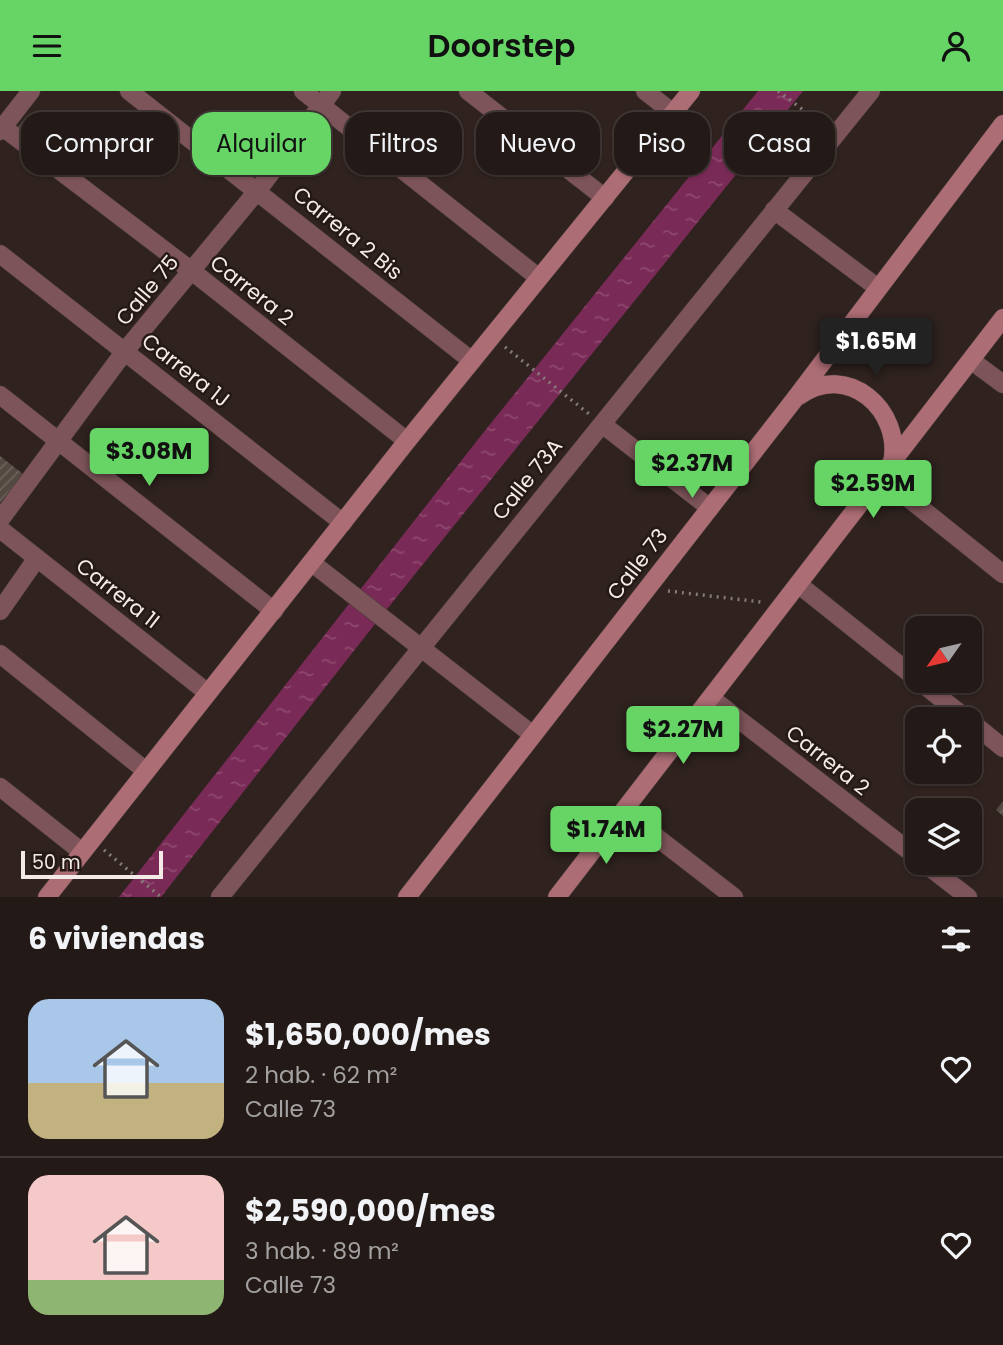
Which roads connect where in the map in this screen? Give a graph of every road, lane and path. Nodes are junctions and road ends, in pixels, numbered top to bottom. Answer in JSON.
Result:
{"nodes":[{"id":1,"x":32,"y":91,"type":"edge"},
{"id":2,"x":129,"y":91,"type":"edge"},
{"id":3,"x":303,"y":91,"type":"edge"},
{"id":4,"x":468,"y":91,"type":"edge"},
{"id":5,"x":645,"y":91,"type":"edge"},
{"id":6,"x":691,"y":91,"type":"edge"},
{"id":7,"x":778,"y":91,"type":"edge"},
{"id":8,"x":871,"y":91,"type":"edge"},
{"id":9,"x":326,"y":98,"type":"edge"},
{"id":10,"x":672,"y":112,"type":"edge"},
{"id":11,"x":674,"y":112,"type":"edge"},
{"id":12,"x":1003,"y":124,"type":"edge"},
{"id":13,"x":1,"y":128,"type":"edge"},
{"id":14,"x":836,"y":134,"type":"junction"},
{"id":15,"x":623,"y":175,"type":"edge"},
{"id":16,"x":258,"y":190,"type":"junction"},
{"id":17,"x":605,"y":198,"type":"junction"},
{"id":18,"x":774,"y":210,"type":"junction"},
{"id":19,"x":0,"y":254,"type":"edge"},
{"id":20,"x":193,"y":272,"type":"junction"},
{"id":21,"x":539,"y":278,"type":"junction"},
{"id":22,"x":878,"y":288,"type":"junction"},
{"id":23,"x":1003,"y":318,"type":"edge"},
{"id":24,"x":125,"y":351,"type":"junction"},
{"id":25,"x":513,"y":354,"type":"dead end"},
{"id":26,"x":472,"y":361,"type":"junction"},
{"id":27,"x":972,"y":361,"type":"junction"},
{"id":28,"x":1003,"y":384,"type":"edge"},
{"id":29,"x":0,"y":395,"type":"edge"},
{"id":30,"x":794,"y":400,"type":"junction"},
{"id":31,"x":573,"y":401,"type":"dead end"},
{"id":32,"x":602,"y":423,"type":"junction"},
{"id":33,"x":407,"y":441,"type":"junction"},
{"id":34,"x":60,"y":443,"type":"junction"},
{"id":35,"x":887,"y":470,"type":"junction"},
{"id":36,"x":710,"y":508,"type":"junction"},
{"id":37,"x":0,"y":520,"type":"edge"},
{"id":38,"x":343,"y":523,"type":"junction"},
{"id":39,"x":0,"y":529,"type":"edge"},
{"id":40,"x":37,"y":558,"type":"junction"},
{"id":41,"x":312,"y":563,"type":"junction"},
{"id":42,"x":1003,"y":574,"type":"edge"},
{"id":43,"x":798,"y":584,"type":"junction"},
{"id":44,"x":662,"y":591,"type":"dead end"},
{"id":45,"x":765,"y":603,"type":"dead end"},
{"id":46,"x":0,"y":611,"type":"edge"},
{"id":47,"x":274,"y":611,"type":"junction"},
{"id":48,"x":421,"y":647,"type":"junction"},
{"id":49,"x":0,"y":655,"type":"edge"},
{"id":50,"x":905,"y":670,"type":"edge"},
{"id":51,"x":208,"y":693,"type":"junction"},
{"id":52,"x":934,"y":693,"type":"edge"},
{"id":53,"x":711,"y":698,"type":"junction"},
{"id":54,"x":952,"y":707,"type":"edge"},
{"id":55,"x":982,"y":731,"type":"edge"},
{"id":56,"x":533,"y":735,"type":"junction"},
{"id":57,"x":1003,"y":748,"type":"edge"},
{"id":58,"x":146,"y":771,"type":"junction"},
{"id":59,"x":0,"y":787,"type":"edge"},
{"id":60,"x":624,"y":811,"type":"junction"},
{"id":61,"x":905,"y":848,"type":"edge"},
{"id":62,"x":82,"y":852,"type":"junction"},
{"id":63,"x":107,"y":853,"type":"dead end"},
{"id":64,"x":940,"y":875,"type":"edge"},
{"id":65,"x":47,"y":897,"type":"edge"},
{"id":66,"x":161,"y":897,"type":"edge"},
{"id":67,"x":220,"y":897,"type":"edge"},
{"id":68,"x":407,"y":897,"type":"edge"},
{"id":69,"x":557,"y":897,"type":"edge"},
{"id":70,"x":734,"y":897,"type":"edge"},
{"id":71,"x":968,"y":897,"type":"edge"}],
"edges":[{"from":1,"to":13,"type":"street"},
{"from":2,"to":16,"type":"street","name":"Carrera 2 Bis"},
{"from":3,"to":9,"type":"street"},
{"from":4,"to":17,"type":"street"},
{"from":5,"to":10,"type":"street"},
{"from":6,"to":11,"type":"main road"},
{"from":7,"to":14,"type":"path"},
{"from":8,"to":14,"type":"street","name":"Calle 73A"},
{"from":9,"to":16,"type":"street","name":"Calle 75"},
{"from":9,"to":21,"type":"street"},
{"from":12,"to":22,"type":"main road","name":"Calle 73"},
{"from":13,"to":20,"type":"street","name":"Carrera 2"},
{"from":14,"to":18,"type":"street","name":"Calle 73A"},
{"from":15,"to":17,"type":"main road"},
{"from":16,"to":20,"type":"street","name":"Calle 75"},
{"from":16,"to":26,"type":"street","name":"Carrera 2 Bis"},
{"from":17,"to":21,"type":"main road"},
{"from":18,"to":22,"type":"street"},
{"from":18,"to":32,"type":"street","name":"Calle 73A"},
{"from":19,"to":24,"type":"street","name":"Carrera 1J"},
{"from":20,"to":24,"type":"street","name":"Calle 75"},
{"from":20,"to":33,"type":"street","name":"Carrera 2"},
{"from":21,"to":26,"type":"main road"},
{"from":22,"to":30,"type":"main road","name":"Calle 73"},
{"from":23,"to":27,"type":"main road"},
{"from":24,"to":34,"type":"street","name":"Calle 75"},
{"from":24,"to":38,"type":"street","name":"Carrera 1J"},
{"from":25,"to":31,"type":"path"},
{"from":26,"to":33,"type":"main road"},
{"from":27,"to":28,"type":"street"},
{"from":27,"to":35,"type":"main road"},
{"from":29,"to":34,"type":"street"},
{"from":30,"to":35,"type":"main road"},
{"from":30,"to":36,"type":"main road","name":"Calle 73"},
{"from":32,"to":36,"type":"street"},
{"from":32,"to":48,"type":"street","name":"Calle 73A"},
{"from":33,"to":38,"type":"main road"},
{"from":34,"to":37,"type":"street","name":"Calle 75"},
{"from":34,"to":47,"type":"street"},
{"from":35,"to":42,"type":"street"},
{"from":35,"to":43,"type":"main road"},
{"from":36,"to":56,"type":"main road","name":"Calle 73"},
{"from":38,"to":41,"type":"main road"},
{"from":39,"to":40,"type":"street","name":"Carrera 1I"},
{"from":40,"to":46,"type":"street"},
{"from":40,"to":51,"type":"street","name":"Carrera 1I"},
{"from":41,"to":47,"type":"main road"},
{"from":41,"to":48,"type":"street"},
{"from":43,"to":50,"type":"street"},
{"from":43,"to":53,"type":"main road"},
{"from":44,"to":45,"type":"path"},
{"from":47,"to":51,"type":"main road"},
{"from":48,"to":56,"type":"street"},
{"from":48,"to":67,"type":"street","name":"Calle 73A"},
{"from":49,"to":58,"type":"street"},
{"from":51,"to":58,"type":"main road"},
{"from":52,"to":54,"type":"street"},
{"from":53,"to":60,"type":"main road"},
{"from":53,"to":61,"type":"street","name":"Carrera 2"},
{"from":55,"to":57,"type":"street"},
{"from":56,"to":68,"type":"main road","name":"Calle 73"},
{"from":58,"to":62,"type":"main road"},
{"from":59,"to":62,"type":"street"},
{"from":60,"to":69,"type":"main road"},
{"from":60,"to":70,"type":"street"},
{"from":62,"to":65,"type":"main road"},
{"from":63,"to":66,"type":"path"},
{"from":64,"to":71,"type":"street"}]}
